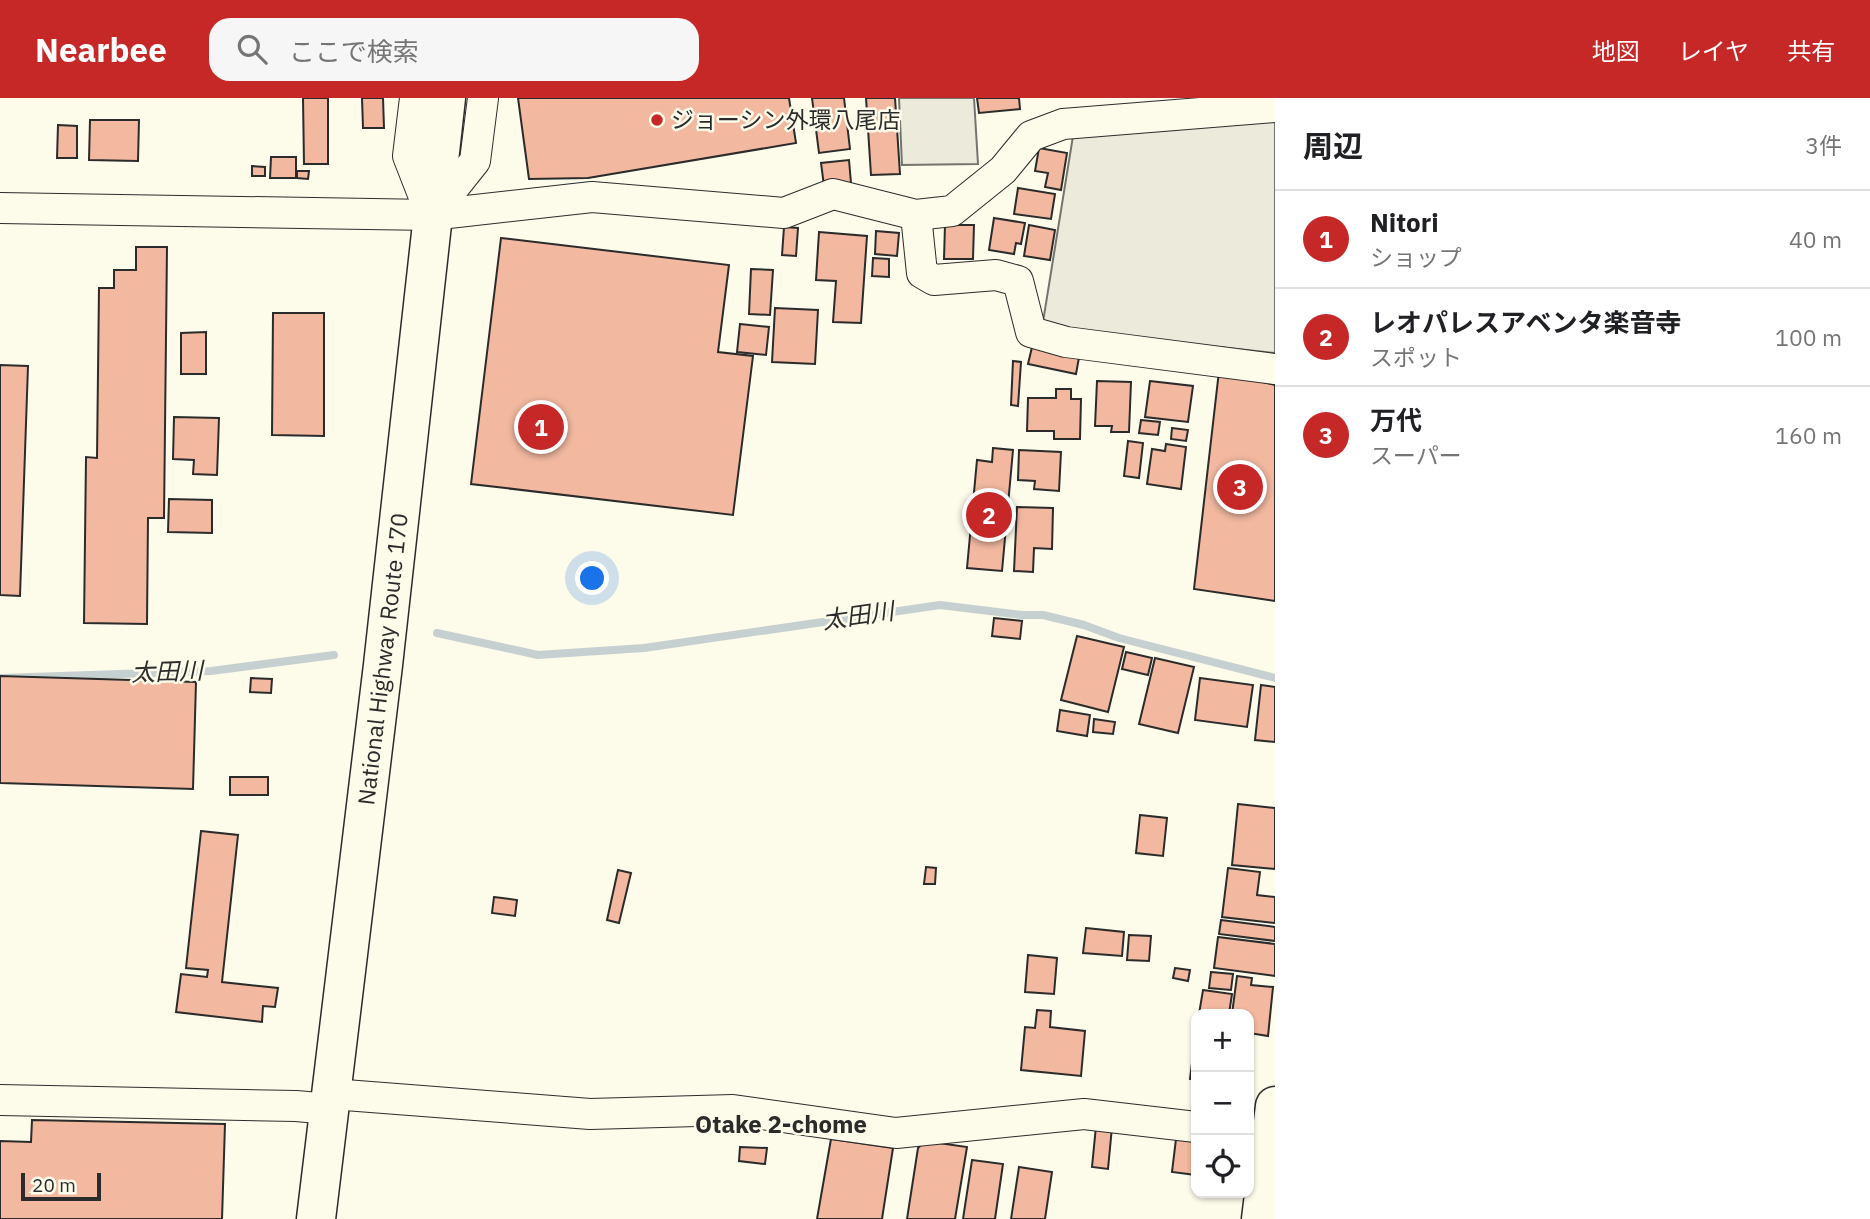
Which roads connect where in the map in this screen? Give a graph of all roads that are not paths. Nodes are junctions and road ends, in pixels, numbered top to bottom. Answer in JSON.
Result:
{"nodes":[{"id":1,"x":415,"y":98,"type":"edge"},
{"id":2,"x":446,"y":98,"type":"edge"},
{"id":3,"x":483,"y":98,"type":"edge"},
{"id":4,"x":1275,"y":107,"type":"edge"},
{"id":5,"x":0,"y":208,"type":"edge"},
{"id":6,"x":431,"y":215,"type":"junction"},
{"id":7,"x":916,"y":215,"type":"junction"},
{"id":8,"x":1275,"y":369,"type":"edge"},
{"id":9,"x":0,"y":1100,"type":"edge"},
{"id":10,"x":331,"y":1102,"type":"junction"},
{"id":11,"x":1191,"y":1127,"type":"edge"},
{"id":12,"x":1268,"y":1128,"type":"edge"},
{"id":13,"x":316,"y":1219,"type":"edge"},
{"id":14,"x":1261,"y":1219,"type":"edge"}],
"edges":[{"from":1,"to":6,"type":"street"},
{"from":2,"to":6,"type":"highway","name":"National Highway Route 170"},
{"from":3,"to":6,"type":"street"},
{"from":4,"to":7,"type":"street"},
{"from":5,"to":6,"type":"street"},
{"from":6,"to":7,"type":"street"},
{"from":6,"to":10,"type":"highway","name":"National Highway Route 170"},
{"from":7,"to":8,"type":"street"},
{"from":9,"to":10,"type":"street"},
{"from":10,"to":11,"type":"street"},
{"from":10,"to":13,"type":"highway","name":"National Highway Route 170"},
{"from":12,"to":14,"type":"highway"}]}
